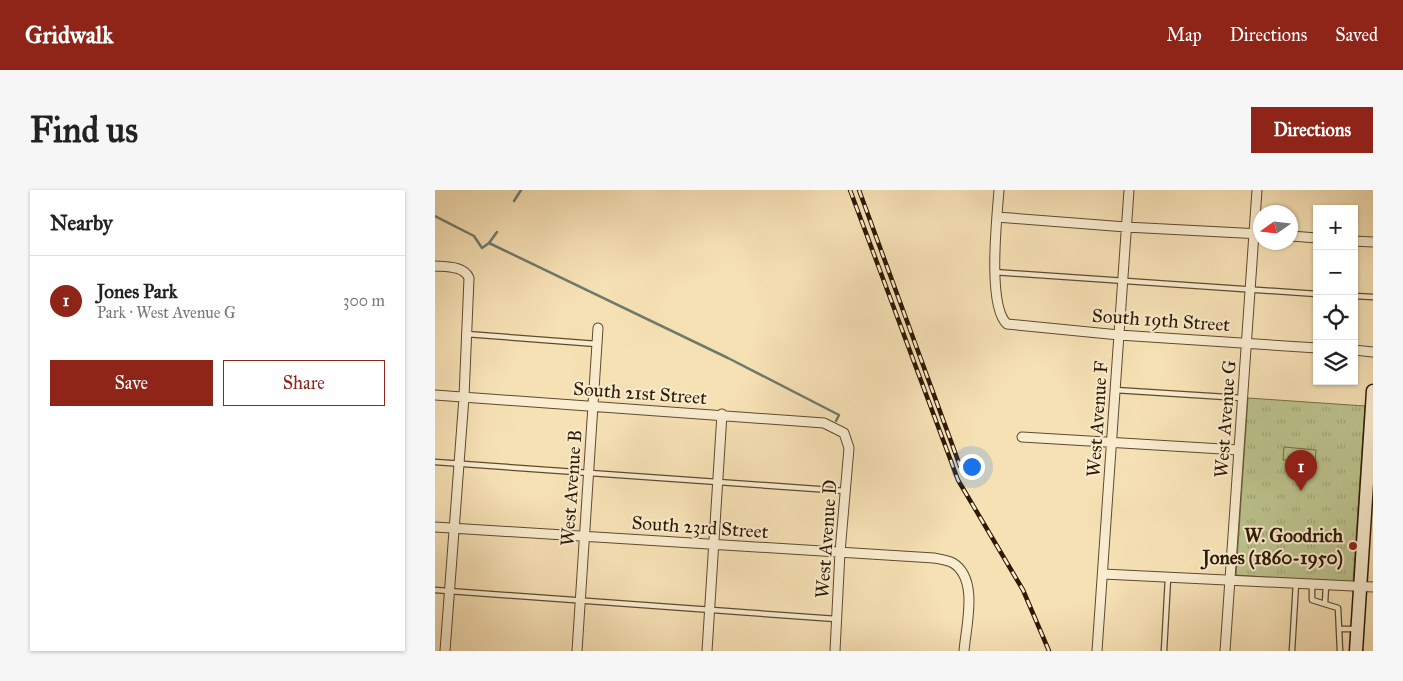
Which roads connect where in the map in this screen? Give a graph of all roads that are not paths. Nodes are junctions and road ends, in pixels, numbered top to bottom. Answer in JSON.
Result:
{"nodes":[{"id":1,"x":999,"y":190,"type":"edge"},
{"id":2,"x":1129,"y":190,"type":"edge"},
{"id":3,"x":1257,"y":190,"type":"edge"},
{"id":4,"x":1257,"y":205,"type":"edge"},
{"id":5,"x":997,"y":217,"type":"junction"},
{"id":6,"x":1126,"y":227,"type":"junction"},
{"id":7,"x":1253,"y":234,"type":"edge"},
{"id":8,"x":1298,"y":237,"type":"edge"},
{"id":9,"x":1313,"y":238,"type":"edge"},
{"id":10,"x":1358,"y":240,"type":"edge"},
{"id":11,"x":1373,"y":242,"type":"edge"},
{"id":12,"x":1255,"y":250,"type":"edge"},
{"id":13,"x":435,"y":266,"type":"edge"},
{"id":14,"x":994,"y":272,"type":"junction"},
{"id":15,"x":1123,"y":280,"type":"junction"},
{"id":16,"x":1250,"y":289,"type":"junction"},
{"id":17,"x":1313,"y":294,"type":"edge"},
{"id":18,"x":1358,"y":296,"type":"edge"},
{"id":19,"x":1373,"y":297,"type":"edge"},
{"id":20,"x":598,"y":328,"type":"dead end"},
{"id":21,"x":467,"y":334,"type":"junction"},
{"id":22,"x":1119,"y":335,"type":"junction"},
{"id":23,"x":1246,"y":342,"type":"junction"},
{"id":24,"x":597,"y":344,"type":"junction"},
{"id":25,"x":1313,"y":348,"type":"edge"},
{"id":26,"x":1358,"y":350,"type":"edge"},
{"id":27,"x":1373,"y":352,"type":"edge"},
{"id":28,"x":1115,"y":390,"type":"junction"},
{"id":29,"x":1373,"y":391,"type":"edge"},
{"id":30,"x":435,"y":395,"type":"edge"},
{"id":31,"x":463,"y":397,"type":"junction"},
{"id":32,"x":1242,"y":398,"type":"junction"},
{"id":33,"x":1373,"y":406,"type":"edge"},
{"id":34,"x":592,"y":407,"type":"junction"},
{"id":35,"x":722,"y":414,"type":"junction"},
{"id":36,"x":841,"y":431,"type":"joint"},
{"id":37,"x":1022,"y":437,"type":"dead end"},
{"id":38,"x":1111,"y":444,"type":"junction"},
{"id":39,"x":1239,"y":450,"type":"junction"},
{"id":40,"x":1371,"y":460,"type":"edge"},
{"id":41,"x":435,"y":462,"type":"edge"},
{"id":42,"x":458,"y":464,"type":"junction"},
{"id":43,"x":588,"y":471,"type":"junction"},
{"id":44,"x":717,"y":481,"type":"junction"},
{"id":45,"x":845,"y":491,"type":"junction"},
{"id":46,"x":435,"y":527,"type":"edge"},
{"id":47,"x":453,"y":528,"type":"junction"},
{"id":48,"x":584,"y":536,"type":"junction"},
{"id":49,"x":713,"y":545,"type":"junction"},
{"id":50,"x":840,"y":552,"type":"junction"},
{"id":51,"x":1103,"y":574,"type":"junction"},
{"id":52,"x":1168,"y":577,"type":"junction"},
{"id":53,"x":1230,"y":580,"type":"junction"},
{"id":54,"x":1296,"y":583,"type":"junction"},
{"id":55,"x":1312,"y":584,"type":"junction"},
{"id":56,"x":1326,"y":584,"type":"junction"},
{"id":57,"x":1360,"y":586,"type":"junction"},
{"id":58,"x":1373,"y":587,"type":"edge"},
{"id":59,"x":435,"y":590,"type":"edge"},
{"id":60,"x":449,"y":590,"type":"junction"},
{"id":61,"x":580,"y":601,"type":"junction"},
{"id":62,"x":1325,"y":604,"type":"junction"},
{"id":63,"x":709,"y":609,"type":"junction"},
{"id":64,"x":836,"y":619,"type":"junction"},
{"id":65,"x":1339,"y":629,"type":"junction"},
{"id":66,"x":1357,"y":629,"type":"junction"},
{"id":67,"x":445,"y":651,"type":"edge"},
{"id":68,"x":577,"y":651,"type":"edge"},
{"id":69,"x":707,"y":651,"type":"edge"},
{"id":70,"x":835,"y":651,"type":"edge"},
{"id":71,"x":964,"y":651,"type":"edge"},
{"id":72,"x":1097,"y":651,"type":"edge"},
{"id":73,"x":1164,"y":651,"type":"edge"},
{"id":74,"x":1225,"y":651,"type":"edge"},
{"id":75,"x":1292,"y":651,"type":"edge"},
{"id":76,"x":1339,"y":651,"type":"edge"},
{"id":77,"x":1357,"y":651,"type":"edge"}],
"edges":[{"from":1,"to":5,"type":"street"},
{"from":2,"to":6,"type":"street","name":"West Avenue F"},
{"from":3,"to":4,"type":"street","name":"West Avenue G"},
{"from":5,"to":6,"type":"street"},
{"from":5,"to":14,"type":"street"},
{"from":6,"to":7,"type":"street"},
{"from":6,"to":15,"type":"street","name":"West Avenue F"},
{"from":8,"to":9,"type":"street"},
{"from":10,"to":11,"type":"street"},
{"from":12,"to":16,"type":"street","name":"West Avenue G"},
{"from":13,"to":21,"type":"street"},
{"from":14,"to":15,"type":"lane"},
{"from":14,"to":22,"type":"street","name":"South 19th Street"},
{"from":15,"to":16,"type":"lane"},
{"from":15,"to":22,"type":"street","name":"West Avenue F"},
{"from":16,"to":17,"type":"lane"},
{"from":16,"to":23,"type":"street","name":"West Avenue G"},
{"from":18,"to":19,"type":"lane"},
{"from":20,"to":24,"type":"street","name":"West Avenue B"},
{"from":21,"to":24,"type":"lane"},
{"from":21,"to":31,"type":"street"},
{"from":22,"to":23,"type":"street","name":"South 19th Street"},
{"from":22,"to":28,"type":"street","name":"West Avenue F"},
{"from":23,"to":25,"type":"street","name":"South 19th Street"},
{"from":23,"to":32,"type":"street","name":"West Avenue G"},
{"from":24,"to":34,"type":"street","name":"West Avenue B"},
{"from":26,"to":27,"type":"street"},
{"from":28,"to":32,"type":"lane"},
{"from":28,"to":38,"type":"street","name":"West Avenue F"},
{"from":29,"to":33,"type":"main road"},
{"from":30,"to":31,"type":"street","name":"South 21st Street"},
{"from":31,"to":34,"type":"street","name":"South 21st Street"},
{"from":31,"to":42,"type":"street"},
{"from":32,"to":39,"type":"street","name":"West Avenue G"},
{"from":33,"to":40,"type":"main road"},
{"from":34,"to":35,"type":"street","name":"South 21st Street"},
{"from":34,"to":43,"type":"street","name":"West Avenue B"},
{"from":35,"to":36,"type":"street","name":"South 21st Street"},
{"from":35,"to":44,"type":"street"},
{"from":36,"to":45,"type":"street","name":"West Avenue D"},
{"from":37,"to":38,"type":"street"},
{"from":38,"to":39,"type":"street"},
{"from":38,"to":51,"type":"street","name":"West Avenue F"},
{"from":39,"to":53,"type":"street","name":"West Avenue G"},
{"from":40,"to":57,"type":"main road"},
{"from":41,"to":42,"type":"lane"},
{"from":42,"to":43,"type":"lane"},
{"from":42,"to":47,"type":"street"},
{"from":43,"to":44,"type":"lane"},
{"from":43,"to":48,"type":"street","name":"West Avenue B"},
{"from":44,"to":45,"type":"lane"},
{"from":44,"to":49,"type":"street"},
{"from":45,"to":50,"type":"street","name":"West Avenue D"},
{"from":46,"to":47,"type":"street","name":"South 23rd Street"},
{"from":47,"to":48,"type":"street","name":"South 23rd Street"},
{"from":47,"to":60,"type":"street"},
{"from":48,"to":49,"type":"street","name":"South 23rd Street"},
{"from":48,"to":61,"type":"street","name":"West Avenue B"},
{"from":49,"to":50,"type":"street","name":"South 23rd Street"},
{"from":49,"to":63,"type":"street"},
{"from":50,"to":64,"type":"street","name":"West Avenue D"},
{"from":50,"to":71,"type":"street","name":"South 23rd Street"},
{"from":51,"to":52,"type":"street"},
{"from":51,"to":72,"type":"street","name":"West Avenue F"},
{"from":52,"to":53,"type":"street"},
{"from":52,"to":73,"type":"lane"},
{"from":53,"to":54,"type":"street"},
{"from":53,"to":74,"type":"street","name":"West Avenue G"},
{"from":54,"to":55,"type":"street"},
{"from":54,"to":75,"type":"lane"},
{"from":55,"to":56,"type":"street"},
{"from":55,"to":62,"type":"lane"},
{"from":56,"to":57,"type":"street"},
{"from":56,"to":62,"type":"lane"},
{"from":57,"to":58,"type":"street"},
{"from":57,"to":66,"type":"main road"},
{"from":59,"to":60,"type":"lane"},
{"from":60,"to":61,"type":"lane"},
{"from":60,"to":67,"type":"street"},
{"from":61,"to":63,"type":"lane"},
{"from":61,"to":68,"type":"street","name":"West Avenue B"},
{"from":62,"to":65,"type":"lane"},
{"from":63,"to":64,"type":"lane"},
{"from":63,"to":69,"type":"street"},
{"from":64,"to":70,"type":"street","name":"West Avenue D"},
{"from":65,"to":66,"type":"lane"},
{"from":65,"to":76,"type":"lane"},
{"from":66,"to":77,"type":"main road"}]}
